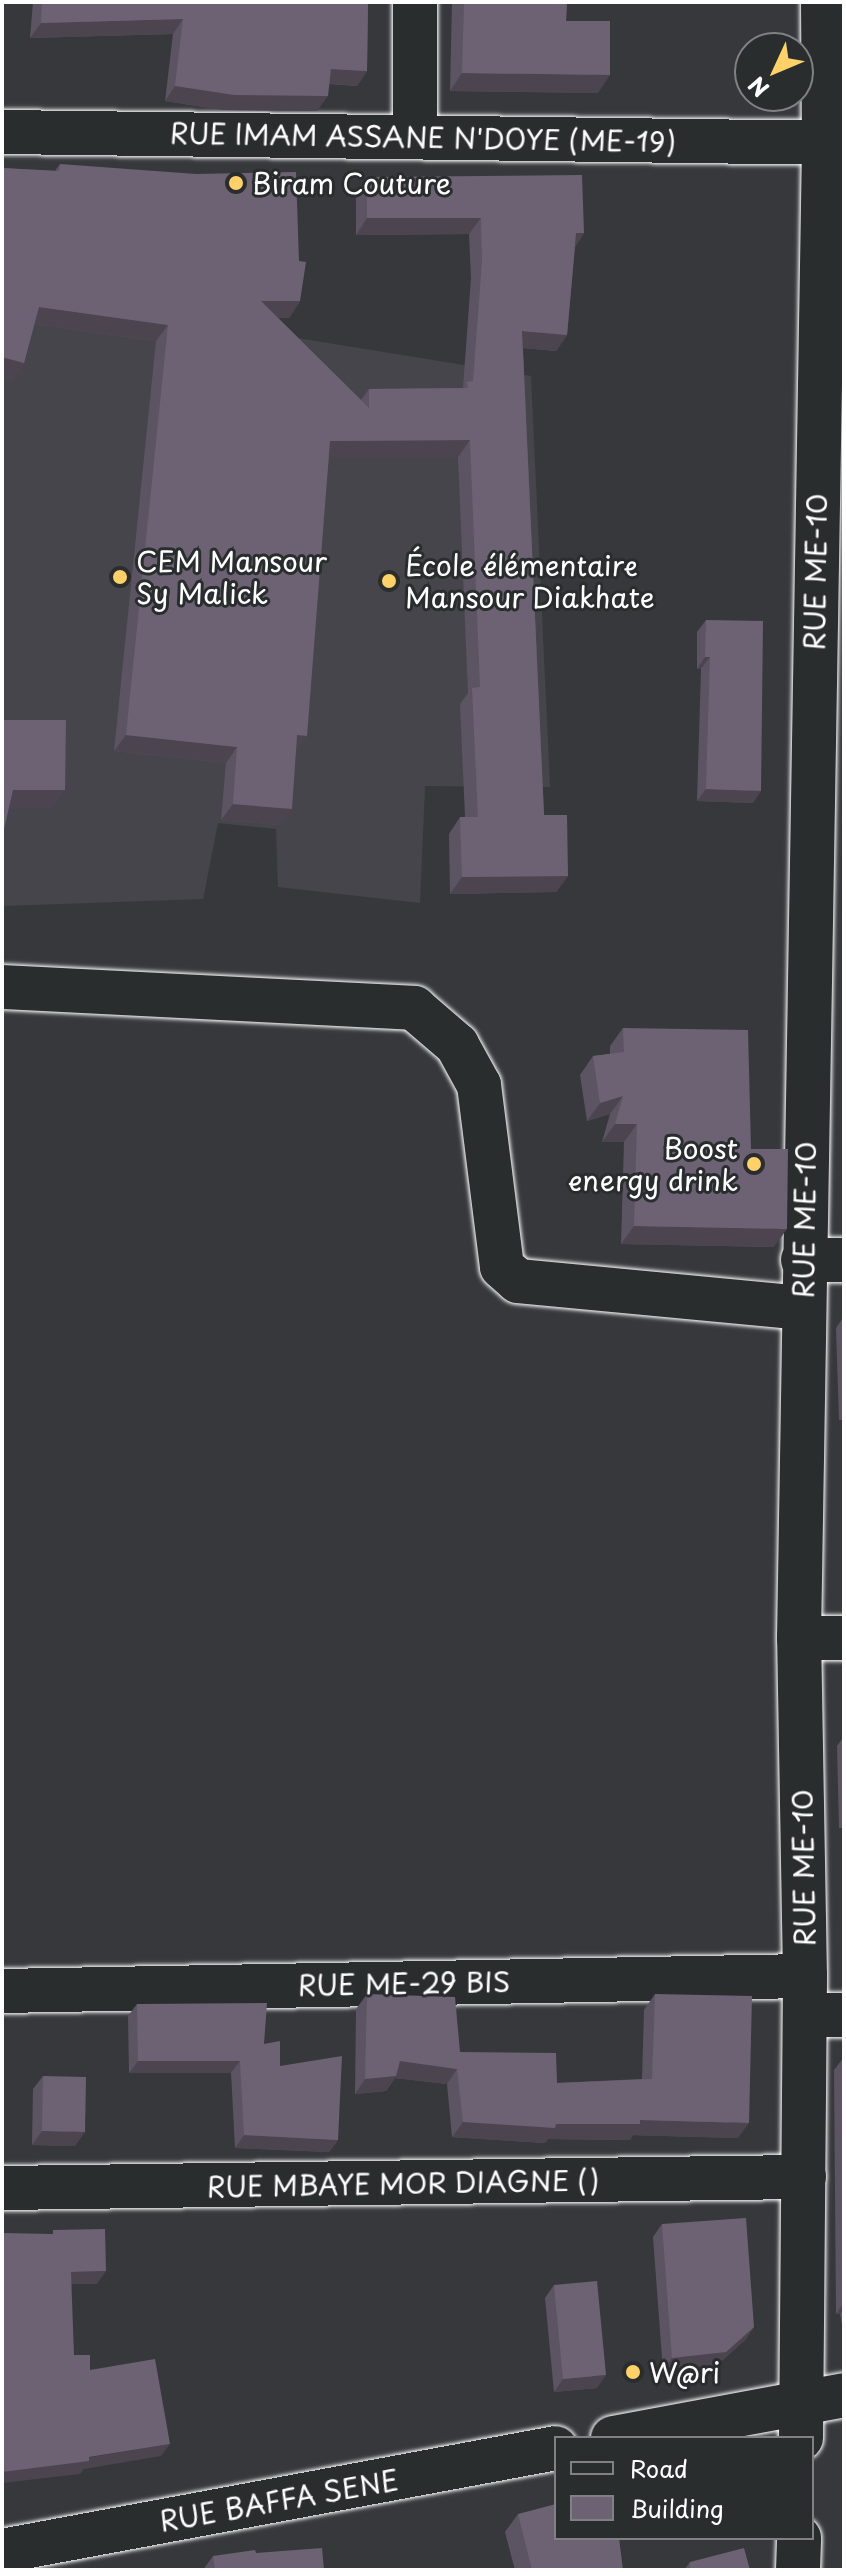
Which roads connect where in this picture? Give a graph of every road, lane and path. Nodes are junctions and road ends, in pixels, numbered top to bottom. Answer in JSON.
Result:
{"nodes":[{"id":1,"x":415,"y":2,"type":"edge"},
{"id":2,"x":823,"y":2,"type":"edge"},
{"id":3,"x":2,"y":132,"type":"edge"},
{"id":4,"x":415,"y":135,"type":"junction"},
{"id":5,"x":834,"y":143,"type":"edge"},
{"id":6,"x":827,"y":874,"type":"edge"},
{"id":7,"x":2,"y":987,"type":"edge"},
{"id":8,"x":824,"y":1260,"type":"edge"},
{"id":9,"x":802,"y":1308,"type":"junction"},
{"id":10,"x":799,"y":1638,"type":"junction"},
{"id":11,"x":844,"y":1638,"type":"edge"},
{"id":12,"x":2,"y":1991,"type":"edge"},
{"id":13,"x":818,"y":2002,"type":"edge"},
{"id":14,"x":804,"y":2177,"type":"junction"},
{"id":15,"x":2,"y":2188,"type":"edge"},
{"id":16,"x":844,"y":2395,"type":"edge"},
{"id":17,"x":801,"y":2421,"type":"edge"},
{"id":18,"x":635,"y":2436,"type":"edge"},
{"id":19,"x":554,"y":2448,"type":"edge"},
{"id":20,"x":799,"y":2540,"type":"edge"},
{"id":21,"x":2,"y":2551,"type":"edge"},
{"id":22,"x":798,"y":2570,"type":"edge"}],
"edges":[{"from":1,"to":4,"type":"street"},
{"from":2,"to":5,"type":"street","name":"RUE ME-10"},
{"from":3,"to":4,"type":"street","name":"RUE IMAM ASSANE N'DOYE (ME-19)"},
{"from":4,"to":5,"type":"street","name":"RUE IMAM ASSANE N'DOYE (ME-19)"},
{"from":5,"to":6,"type":"street","name":"RUE ME-10"},
{"from":6,"to":8,"type":"street","name":"RUE ME-10"},
{"from":7,"to":9,"type":"street"},
{"from":8,"to":9,"type":"street","name":"RUE ME-10"},
{"from":9,"to":10,"type":"street","name":"RUE ME-10"},
{"from":10,"to":11,"type":"street"},
{"from":10,"to":13,"type":"street","name":"RUE ME-10"},
{"from":12,"to":13,"type":"street","name":"RUE ME-29 BIS"},
{"from":13,"to":14,"type":"street","name":"RUE ME-10"},
{"from":14,"to":15,"type":"street","name":"RUE MBAYE MOR DIAGNE ()"},
{"from":14,"to":17,"type":"street","name":"RUE ME-10"},
{"from":16,"to":17,"type":"street"},
{"from":17,"to":18,"type":"street"},
{"from":19,"to":21,"type":"street","name":"RUE BAFFA SENE"},
{"from":20,"to":22,"type":"street"}]}
